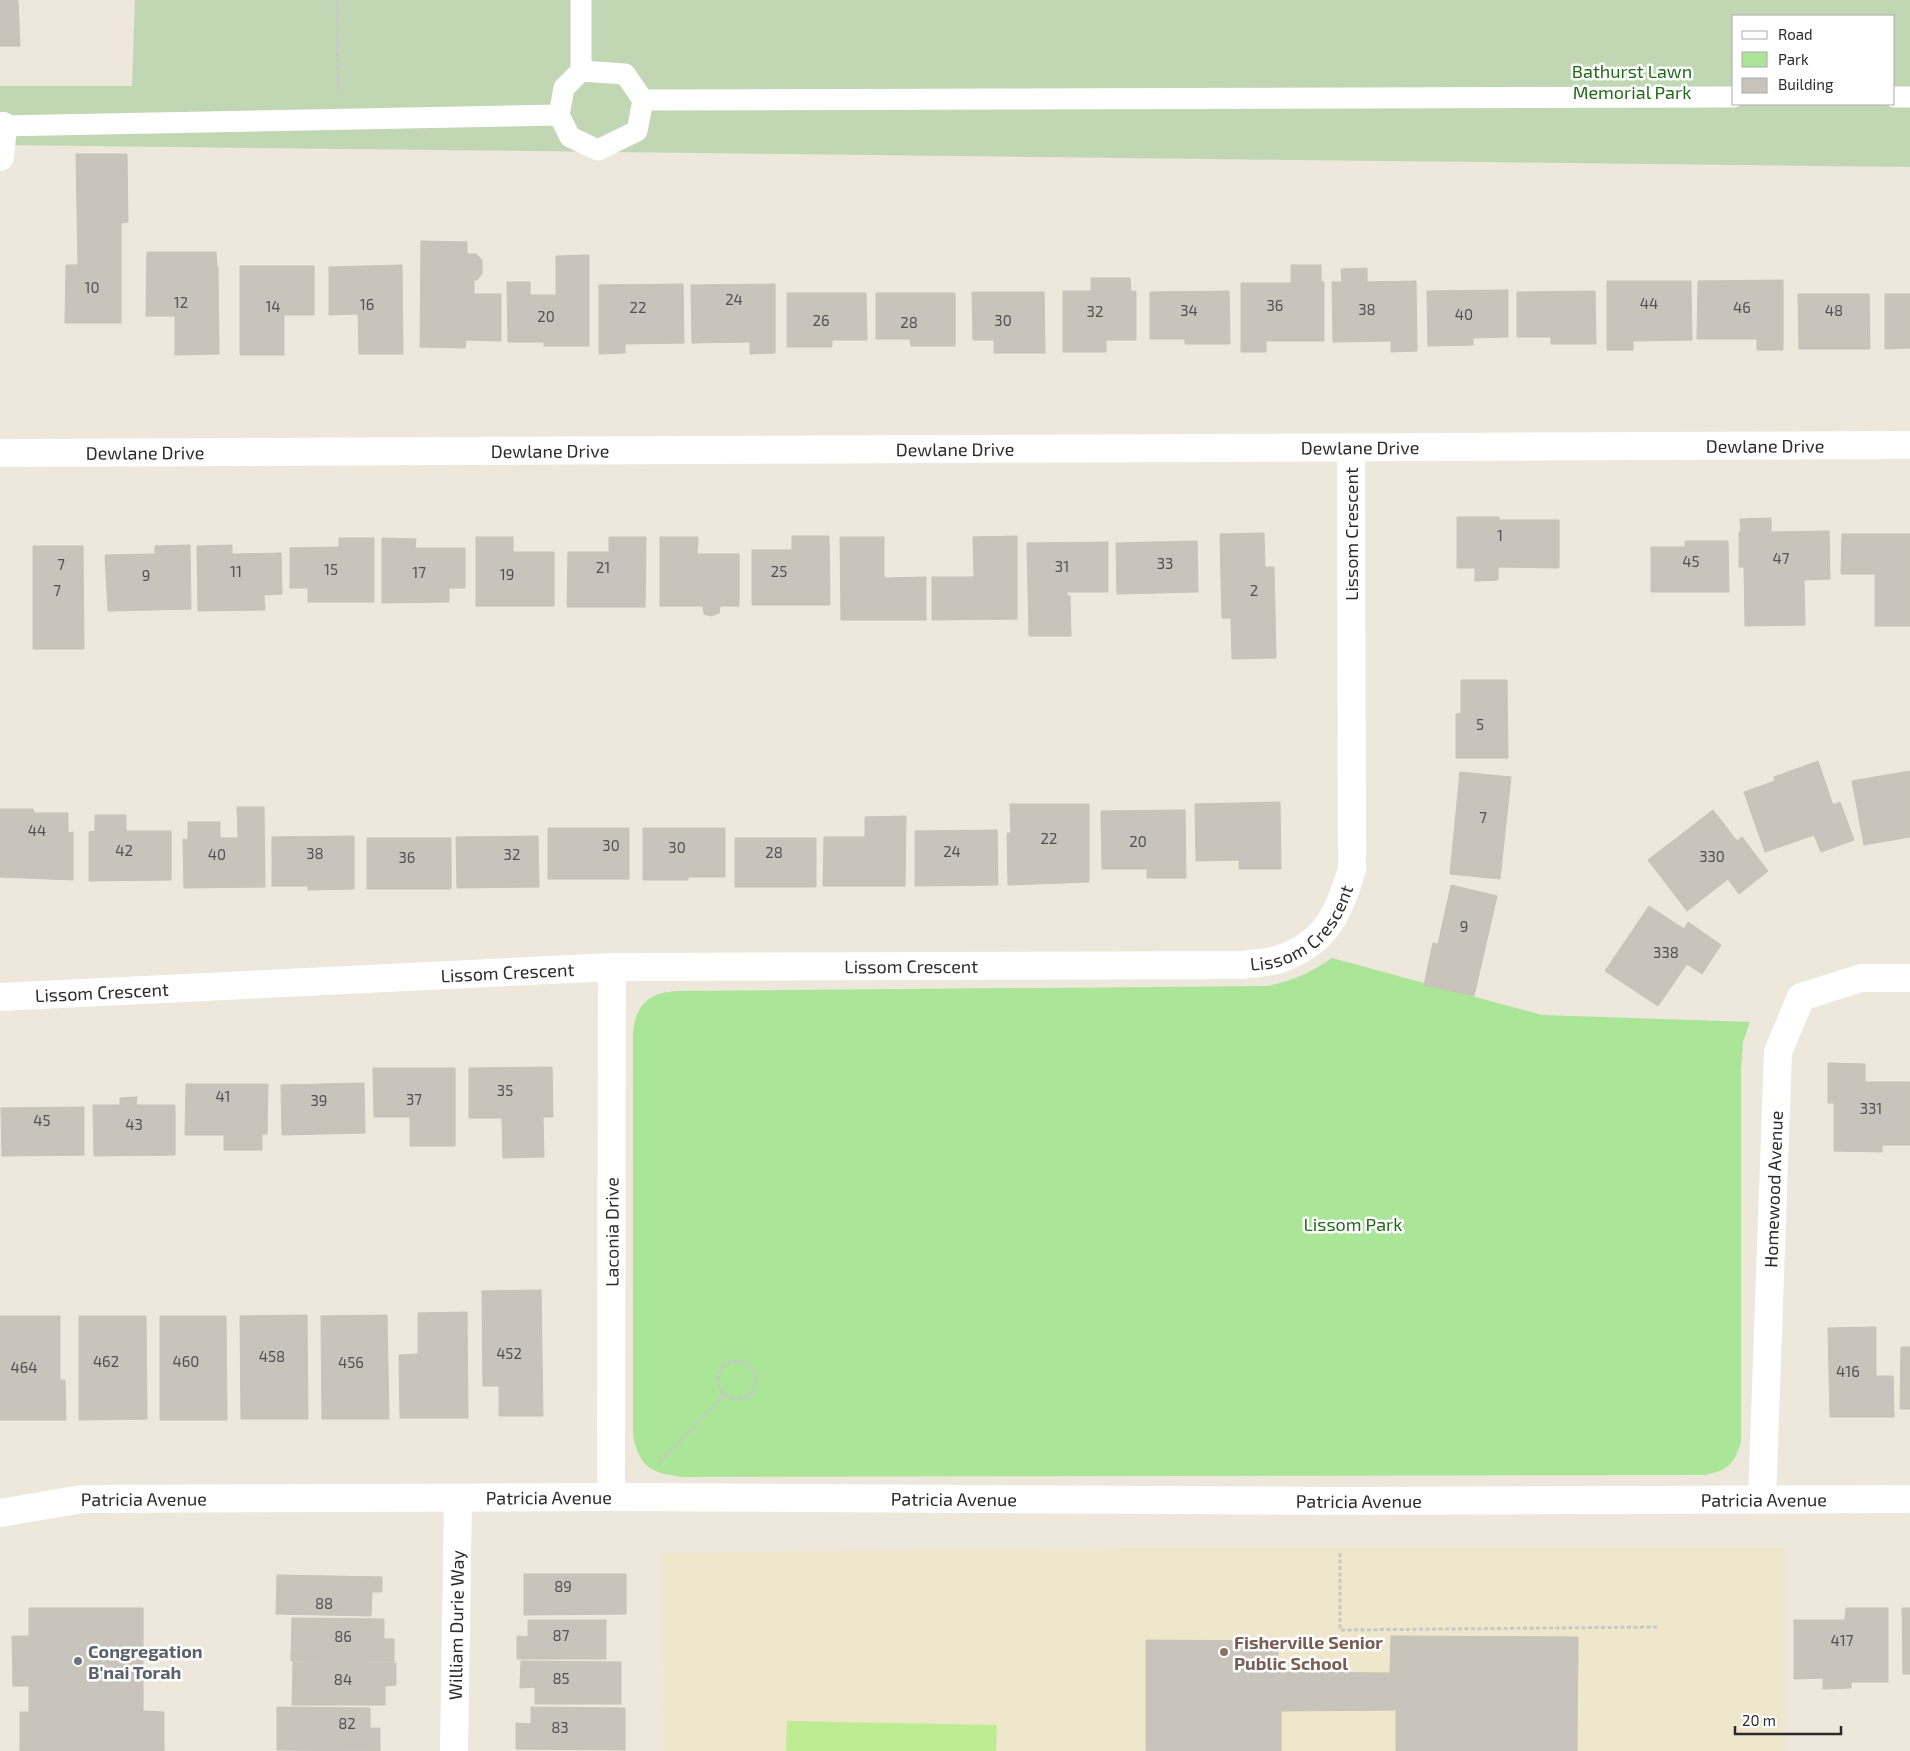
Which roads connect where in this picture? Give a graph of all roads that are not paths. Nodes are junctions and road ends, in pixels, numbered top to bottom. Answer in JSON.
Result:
{"nodes":[{"id":1,"x":580,"y":0,"type":"edge"},
{"id":2,"x":581,"y":71,"type":"junction"},
{"id":3,"x":1732,"y":97,"type":"edge"},
{"id":4,"x":1895,"y":97,"type":"edge"},
{"id":5,"x":1910,"y":97,"type":"edge"},
{"id":6,"x":643,"y":100,"type":"junction"},
{"id":7,"x":559,"y":115,"type":"junction"},
{"id":8,"x":1,"y":126,"type":"edge"},
{"id":9,"x":0,"y":157,"type":"edge"},
{"id":10,"x":1910,"y":445,"type":"edge"},
{"id":11,"x":1351,"y":447,"type":"junction"},
{"id":12,"x":0,"y":453,"type":"edge"},
{"id":13,"x":612,"y":967,"type":"junction"},
{"id":14,"x":1910,"y":978,"type":"edge"},
{"id":15,"x":0,"y":997,"type":"edge"},
{"id":16,"x":610,"y":1497,"type":"junction"},
{"id":17,"x":458,"y":1498,"type":"junction"},
{"id":18,"x":1762,"y":1499,"type":"junction"},
{"id":19,"x":1910,"y":1499,"type":"edge"},
{"id":20,"x":0,"y":1513,"type":"edge"},
{"id":21,"x":454,"y":1751,"type":"edge"}],
"edges":[{"from":1,"to":2,"type":"lane"},
{"from":2,"to":6,"type":"lane"},
{"from":2,"to":7,"type":"lane"},
{"from":3,"to":6,"type":"lane"},
{"from":4,"to":5,"type":"lane"},
{"from":6,"to":7,"type":"lane"},
{"from":7,"to":8,"type":"lane"},
{"from":8,"to":9,"type":"street"},
{"from":10,"to":11,"type":"street","name":"Dewlane Drive"},
{"from":11,"to":12,"type":"street","name":"Dewlane Drive"},
{"from":11,"to":13,"type":"street","name":"Lissom Crescent"},
{"from":13,"to":15,"type":"street","name":"Lissom Crescent"},
{"from":13,"to":16,"type":"street","name":"Laconia Drive"},
{"from":14,"to":18,"type":"street","name":"Homewood Avenue"},
{"from":16,"to":17,"type":"street","name":"Patricia Avenue"},
{"from":16,"to":18,"type":"street","name":"Patricia Avenue"},
{"from":17,"to":20,"type":"street","name":"Patricia Avenue"},
{"from":17,"to":21,"type":"street","name":"William Durie Way"},
{"from":18,"to":19,"type":"street","name":"Patricia Avenue"}]}
